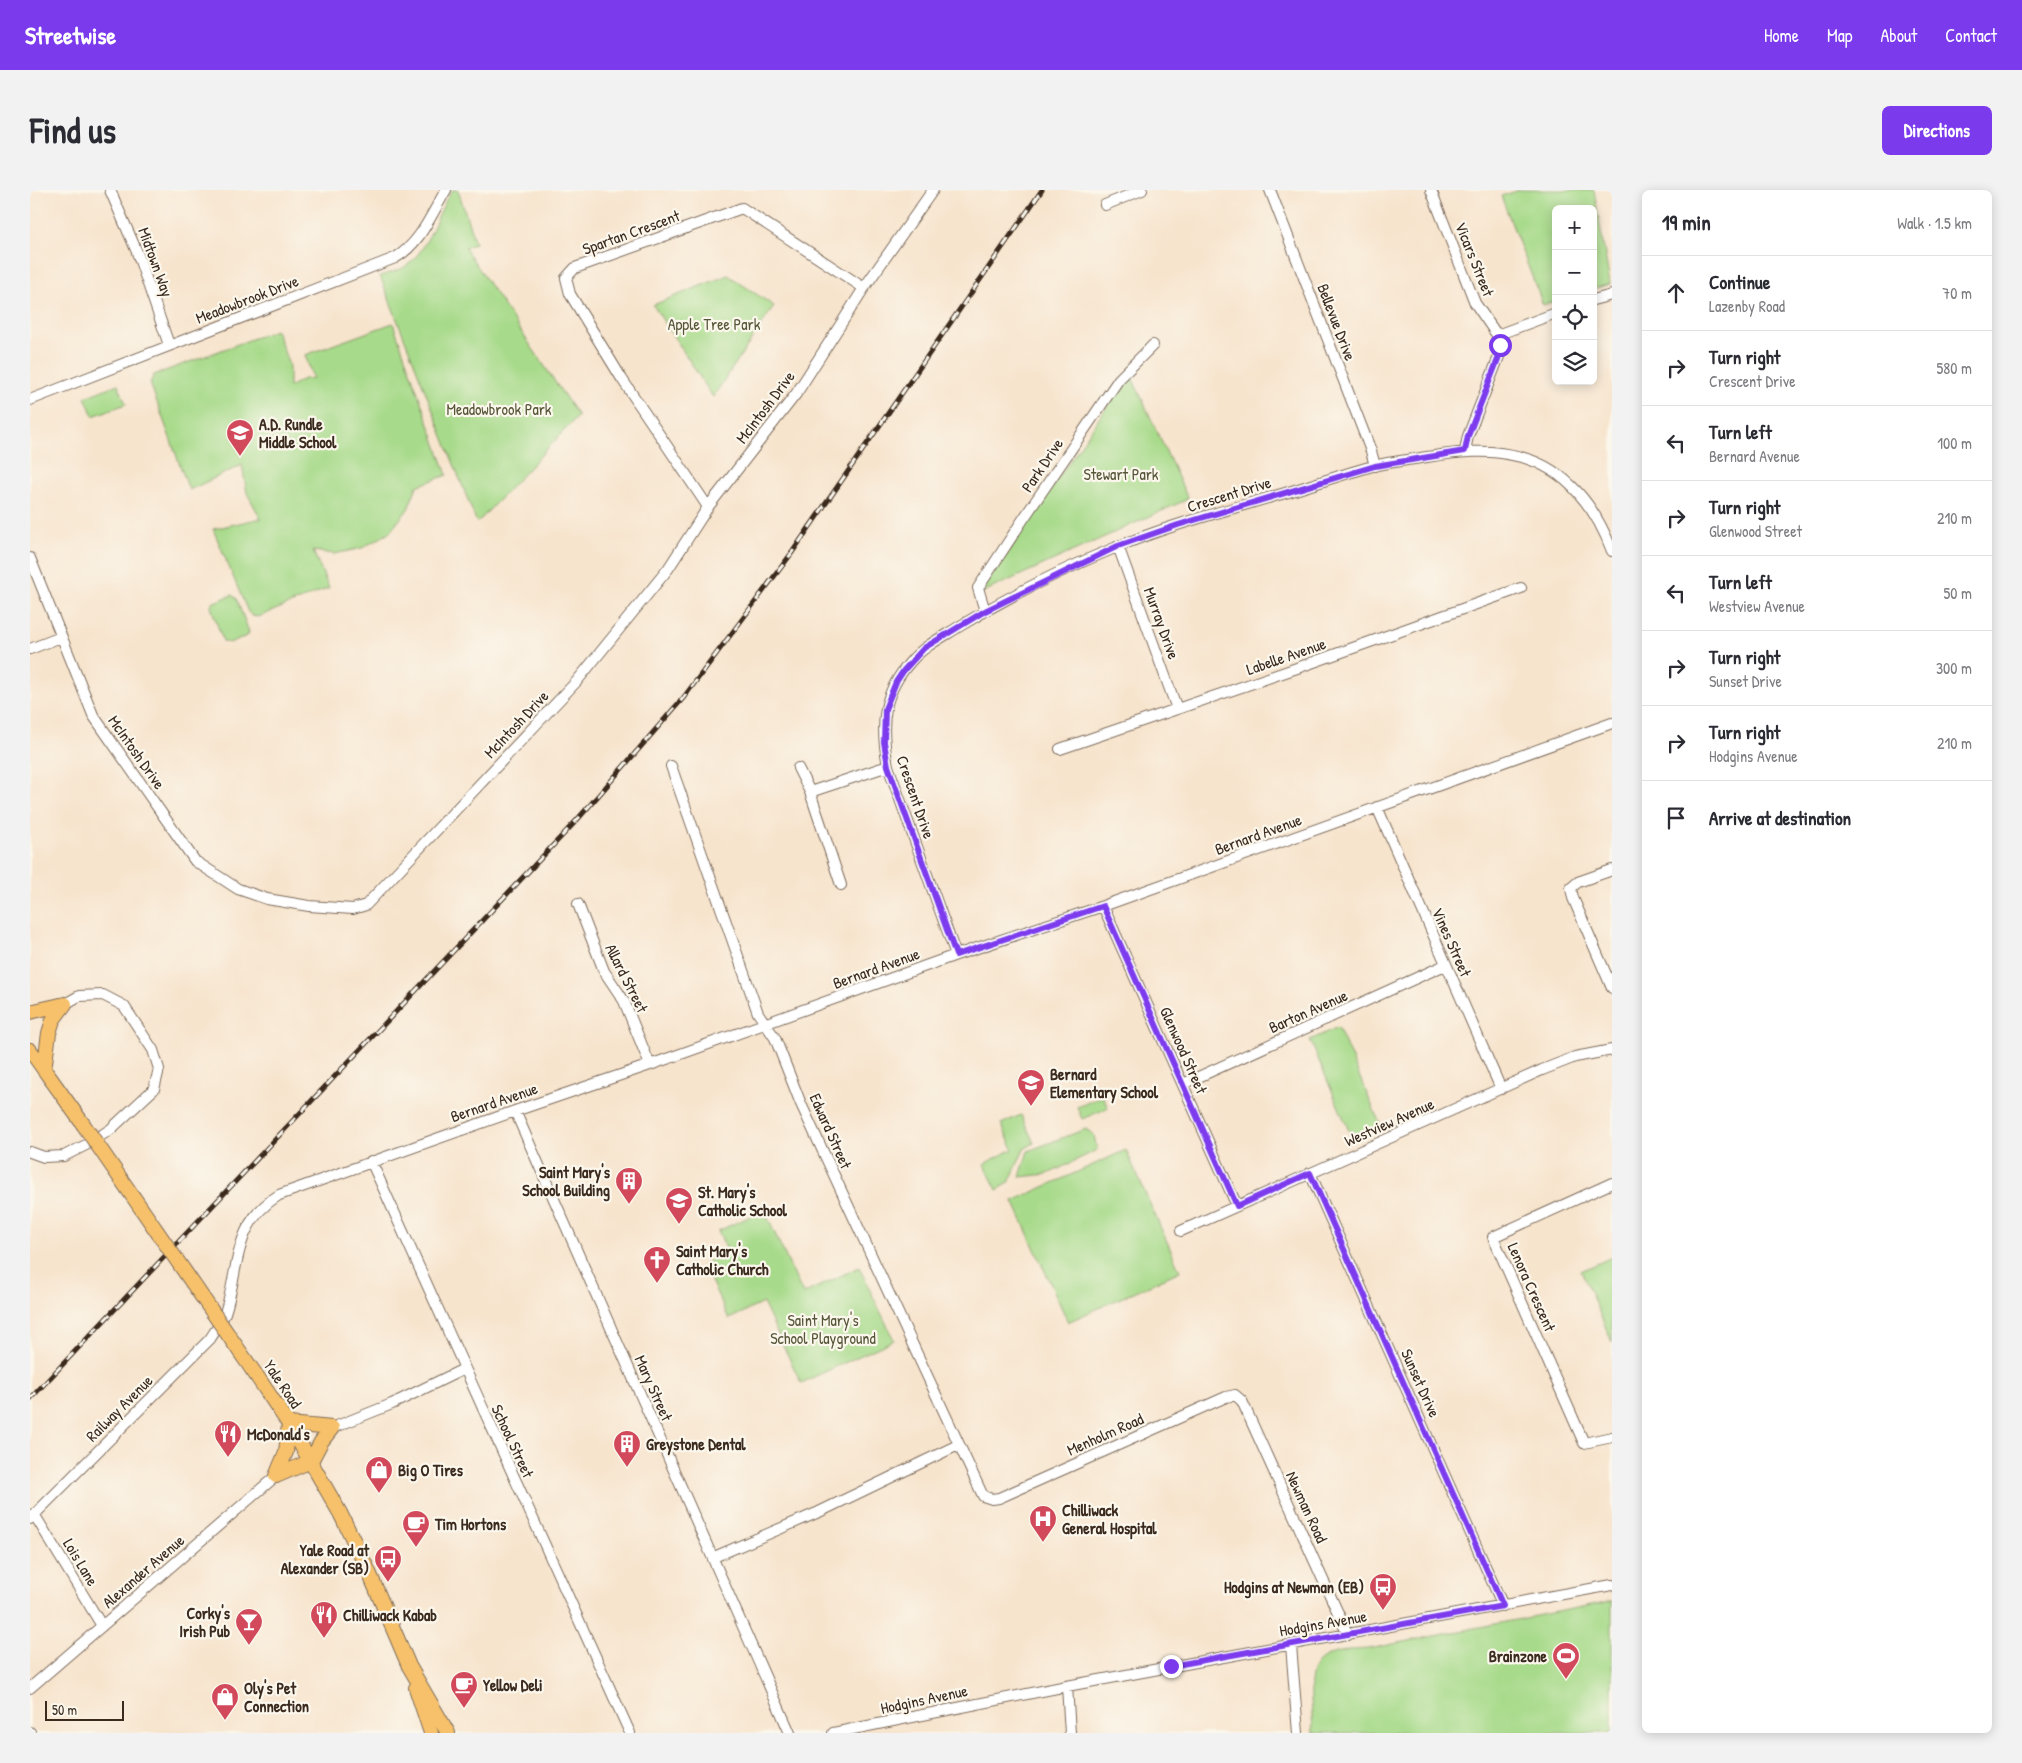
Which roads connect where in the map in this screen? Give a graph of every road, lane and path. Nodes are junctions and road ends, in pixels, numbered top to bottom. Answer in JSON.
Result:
{"nodes":[{"id":1,"x":110,"y":190,"type":"edge"},
{"id":2,"x":446,"y":190,"type":"edge"},
{"id":3,"x":933,"y":190,"type":"edge"},
{"id":4,"x":1142,"y":190,"type":"edge"},
{"id":5,"x":1270,"y":190,"type":"edge"},
{"id":6,"x":1432,"y":190,"type":"edge"},
{"id":7,"x":1105,"y":205,"type":"dead end"},
{"id":8,"x":864,"y":288,"type":"junction"},
{"id":9,"x":1612,"y":294,"type":"edge"},
{"id":10,"x":1597,"y":299,"type":"edge"},
{"id":11,"x":1552,"y":314,"type":"edge"},
{"id":12,"x":1497,"y":335,"type":"junction"},
{"id":13,"x":169,"y":345,"type":"junction"},
{"id":14,"x":1153,"y":345,"type":"dead end"},
{"id":15,"x":30,"y":400,"type":"edge"},
{"id":16,"x":1465,"y":451,"type":"junction"},
{"id":17,"x":1375,"y":466,"type":"junction"},
{"id":18,"x":708,"y":507,"type":"junction"},
{"id":19,"x":1118,"y":546,"type":"junction"},
{"id":20,"x":1612,"y":551,"type":"edge"},
{"id":21,"x":30,"y":558,"type":"edge"},
{"id":22,"x":1521,"y":588,"type":"dead end"},
{"id":23,"x":985,"y":611,"type":"junction"},
{"id":24,"x":61,"y":637,"type":"junction"},
{"id":25,"x":30,"y":649,"type":"edge"},
{"id":26,"x":1177,"y":709,"type":"junction"},
{"id":27,"x":1612,"y":723,"type":"edge"},
{"id":28,"x":1060,"y":749,"type":"dead end"},
{"id":29,"x":671,"y":766,"type":"dead end"},
{"id":30,"x":888,"y":766,"type":"junction"},
{"id":31,"x":798,"y":768,"type":"dead end"},
{"id":32,"x":810,"y":792,"type":"junction"},
{"id":33,"x":1377,"y":807,"type":"junction"},
{"id":34,"x":1612,"y":870,"type":"edge"},
{"id":35,"x":841,"y":885,"type":"dead end"},
{"id":36,"x":578,"y":904,"type":"dead end"},
{"id":37,"x":1103,"y":906,"type":"junction"},
{"id":38,"x":956,"y":955,"type":"junction"},
{"id":39,"x":1445,"y":965,"type":"junction"},
{"id":40,"x":1612,"y":988,"type":"edge"},
{"id":41,"x":64,"y":1004,"type":"junction"},
{"id":42,"x":30,"y":1012,"type":"edge"},
{"id":43,"x":765,"y":1024,"type":"junction"},
{"id":44,"x":30,"y":1050,"type":"edge"},
{"id":45,"x":1612,"y":1050,"type":"edge"},
{"id":46,"x":650,"y":1065,"type":"junction"},
{"id":47,"x":44,"y":1070,"type":"junction"},
{"id":48,"x":1183,"y":1084,"type":"junction"},
{"id":49,"x":1501,"y":1089,"type":"junction"},
{"id":50,"x":515,"y":1111,"type":"junction"},
{"id":51,"x":30,"y":1152,"type":"edge"},
{"id":52,"x":371,"y":1162,"type":"junction"},
{"id":53,"x":1310,"y":1173,"type":"junction"},
{"id":54,"x":1612,"y":1183,"type":"edge"},
{"id":55,"x":1237,"y":1206,"type":"junction"},
{"id":56,"x":1181,"y":1231,"type":"dead end"},
{"id":57,"x":224,"y":1315,"type":"joint"},
{"id":58,"x":464,"y":1369,"type":"junction"},
{"id":59,"x":1235,"y":1395,"type":"joint"},
{"id":60,"x":289,"y":1424,"type":"junction"},
{"id":61,"x":332,"y":1428,"type":"junction"},
{"id":62,"x":1612,"y":1437,"type":"edge"},
{"id":63,"x":958,"y":1445,"type":"junction"},
{"id":64,"x":311,"y":1461,"type":"junction"},
{"id":65,"x":276,"y":1476,"type":"junction"},
{"id":66,"x":987,"y":1498,"type":"joint"},
{"id":67,"x":32,"y":1516,"type":"edge"},
{"id":68,"x":714,"y":1557,"type":"junction"},
{"id":69,"x":1612,"y":1585,"type":"edge"},
{"id":70,"x":1503,"y":1606,"type":"junction"},
{"id":71,"x":102,"y":1626,"type":"junction"},
{"id":72,"x":1348,"y":1635,"type":"junction"},
{"id":73,"x":1291,"y":1645,"type":"junction"},
{"id":74,"x":409,"y":1666,"type":"junction"},
{"id":75,"x":1067,"y":1686,"type":"junction"},
{"id":76,"x":30,"y":1688,"type":"edge"},
{"id":77,"x":431,"y":1733,"type":"edge"},
{"id":78,"x":448,"y":1733,"type":"edge"},
{"id":79,"x":630,"y":1733,"type":"edge"},
{"id":80,"x":790,"y":1733,"type":"edge"},
{"id":81,"x":833,"y":1733,"type":"edge"},
{"id":82,"x":1070,"y":1733,"type":"edge"},
{"id":83,"x":1298,"y":1733,"type":"edge"}],
"edges":[{"from":1,"to":13,"type":"street","name":"Midtown Way"},
{"from":2,"to":13,"type":"street","name":"Meadowbrook Drive"},
{"from":3,"to":8,"type":"street","name":"McIntosh Drive"},
{"from":4,"to":7,"type":"street"},
{"from":5,"to":17,"type":"street","name":"Bellevue Drive"},
{"from":6,"to":12,"type":"street","name":"Vicars Street"},
{"from":8,"to":18,"type":"street","name":"McIntosh Drive"},
{"from":8,"to":18,"type":"street","name":"Spartan Crescent"},
{"from":9,"to":10,"type":"street"},
{"from":11,"to":12,"type":"street"},
{"from":12,"to":16,"type":"street"},
{"from":13,"to":15,"type":"street","name":"Meadowbrook Drive"},
{"from":14,"to":23,"type":"street","name":"Park Drive"},
{"from":16,"to":17,"type":"street","name":"Crescent Drive"},
{"from":16,"to":20,"type":"street","name":"Crescent Drive"},
{"from":17,"to":19,"type":"street","name":"Crescent Drive"},
{"from":18,"to":24,"type":"street","name":"McIntosh Drive"},
{"from":19,"to":23,"type":"street","name":"Crescent Drive"},
{"from":19,"to":26,"type":"street","name":"Murray Drive"},
{"from":21,"to":24,"type":"street"},
{"from":22,"to":26,"type":"street","name":"Labelle Avenue"},
{"from":23,"to":30,"type":"street","name":"Crescent Drive"},
{"from":24,"to":25,"type":"street"},
{"from":26,"to":28,"type":"street","name":"Labelle Avenue"},
{"from":27,"to":33,"type":"street","name":"Bernard Avenue"},
{"from":29,"to":43,"type":"street","name":"Edward Street"},
{"from":30,"to":32,"type":"street"},
{"from":30,"to":38,"type":"street","name":"Crescent Drive"},
{"from":31,"to":32,"type":"street"},
{"from":32,"to":35,"type":"street"},
{"from":33,"to":37,"type":"street","name":"Bernard Avenue"},
{"from":33,"to":39,"type":"street","name":"Vines Street"},
{"from":34,"to":40,"type":"street"},
{"from":36,"to":46,"type":"street","name":"Allard Street"},
{"from":37,"to":38,"type":"street","name":"Bernard Avenue"},
{"from":37,"to":48,"type":"street","name":"Glenwood Street"},
{"from":38,"to":43,"type":"street","name":"Bernard Avenue"},
{"from":39,"to":48,"type":"street","name":"Barton Avenue"},
{"from":39,"to":49,"type":"street","name":"Vines Street"},
{"from":41,"to":42,"type":"main road"},
{"from":41,"to":47,"type":"main road"},
{"from":41,"to":51,"type":"street"},
{"from":43,"to":46,"type":"street","name":"Bernard Avenue"},
{"from":43,"to":63,"type":"street","name":"Edward Street"},
{"from":44,"to":47,"type":"main road","name":"Yale Road"},
{"from":45,"to":49,"type":"street","name":"Westview Avenue"},
{"from":46,"to":50,"type":"street","name":"Bernard Avenue"},
{"from":47,"to":60,"type":"main road","name":"Yale Road","bridge":true},
{"from":48,"to":55,"type":"street","name":"Glenwood Street"},
{"from":49,"to":53,"type":"street","name":"Westview Avenue"},
{"from":50,"to":52,"type":"street","name":"Bernard Avenue"},
{"from":50,"to":68,"type":"street","name":"Mary Street"},
{"from":52,"to":57,"type":"street","name":"Bernard Avenue"},
{"from":52,"to":58,"type":"street","name":"School Street"},
{"from":53,"to":55,"type":"street","name":"Westview Avenue"},
{"from":53,"to":70,"type":"street","name":"Sunset Drive"},
{"from":54,"to":62,"type":"street","name":"Lenora Crescent"},
{"from":55,"to":56,"type":"street","name":"Westview Avenue"},
{"from":57,"to":67,"type":"street","name":"Railway Avenue"},
{"from":58,"to":61,"type":"street"},
{"from":58,"to":79,"type":"street","name":"School Street"},
{"from":59,"to":66,"type":"street","name":"Menholm Road"},
{"from":59,"to":72,"type":"street","name":"Newman Road"},
{"from":60,"to":61,"type":"main road"},
{"from":60,"to":64,"type":"main road","name":"Yale Road"},
{"from":60,"to":65,"type":"main road"},
{"from":61,"to":64,"type":"main road"},
{"from":63,"to":66,"type":"street","name":"Edward Street"},
{"from":63,"to":68,"type":"street"},
{"from":64,"to":65,"type":"main road"},
{"from":64,"to":74,"type":"main road","name":"Yale Road"},
{"from":65,"to":71,"type":"street","name":"Alexander Avenue"},
{"from":67,"to":71,"type":"street","name":"Lois Lane"},
{"from":68,"to":80,"type":"street","name":"Mary Street"},
{"from":69,"to":70,"type":"street","name":"Hodgins Avenue"},
{"from":70,"to":72,"type":"street","name":"Hodgins Avenue"},
{"from":71,"to":76,"type":"street","name":"Alexander Avenue"},
{"from":72,"to":73,"type":"street","name":"Hodgins Avenue"},
{"from":73,"to":75,"type":"street","name":"Hodgins Avenue"},
{"from":73,"to":83,"type":"street"},
{"from":74,"to":77,"type":"main road","name":"Yale Road"},
{"from":74,"to":78,"type":"main road","name":"Yale Road"},
{"from":75,"to":81,"type":"street","name":"Hodgins Avenue"},
{"from":75,"to":82,"type":"street"}]}
